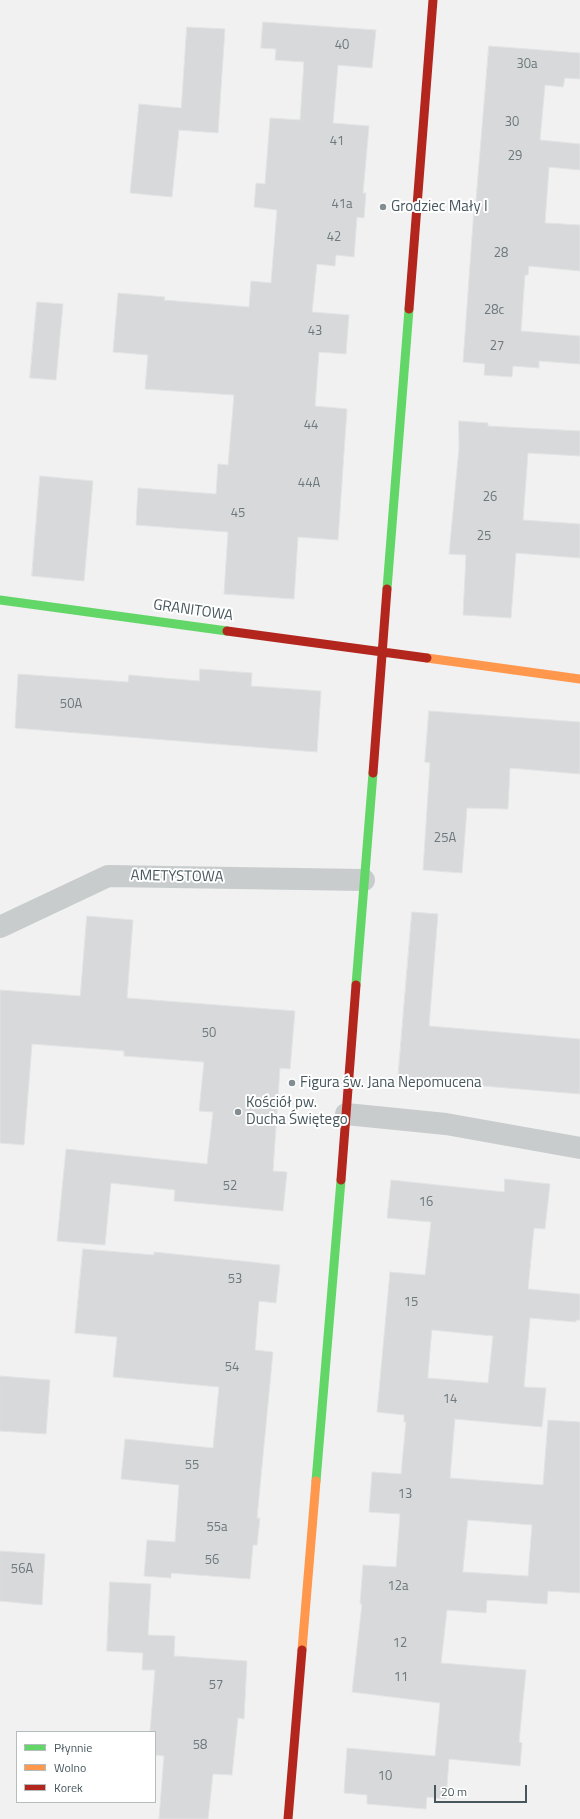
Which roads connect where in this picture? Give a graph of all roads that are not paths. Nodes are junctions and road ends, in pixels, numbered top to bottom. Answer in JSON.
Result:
{"nodes":[{"id":1,"x":433,"y":0,"type":"edge"},
{"id":2,"x":0,"y":600,"type":"edge"},
{"id":3,"x":382,"y":651,"type":"junction"},
{"id":4,"x":580,"y":679,"type":"edge"},
{"id":5,"x":364,"y":880,"type":"junction"},
{"id":6,"x":0,"y":927,"type":"edge"},
{"id":7,"x":346,"y":1114,"type":"junction"},
{"id":8,"x":580,"y":1148,"type":"edge"},
{"id":9,"x":288,"y":1819,"type":"edge"}],
"edges":[{"from":1,"to":3,"type":"main road"},
{"from":2,"to":3,"type":"main road","name":"GRANITOWA"},
{"from":3,"to":4,"type":"main road","name":"GRANITOWA"},
{"from":3,"to":5,"type":"main road"},
{"from":5,"to":6,"type":"street","name":"AMETYSTOWA"},
{"from":5,"to":7,"type":"main road"},
{"from":7,"to":8,"type":"street"},
{"from":7,"to":9,"type":"main road"}]}
